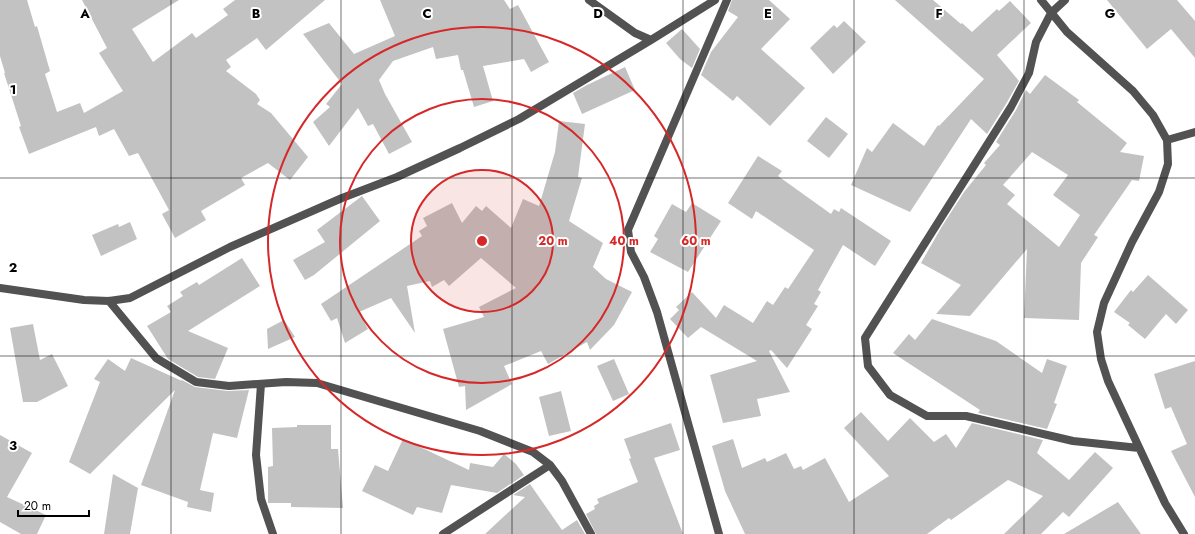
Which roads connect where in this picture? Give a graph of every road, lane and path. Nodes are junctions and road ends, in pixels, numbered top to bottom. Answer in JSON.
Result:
{"nodes":[{"id":1,"x":589,"y":0,"type":"edge"},
{"id":2,"x":715,"y":0,"type":"edge"},
{"id":3,"x":727,"y":0,"type":"edge"},
{"id":4,"x":1041,"y":0,"type":"edge"},
{"id":5,"x":1065,"y":0,"type":"edge"},
{"id":6,"x":1051,"y":13,"type":"junction"},
{"id":7,"x":651,"y":40,"type":"junction"},
{"id":8,"x":1195,"y":132,"type":"edge"},
{"id":9,"x":1166,"y":140,"type":"junction"},
{"id":10,"x":0,"y":288,"type":"edge"},
{"id":11,"x":110,"y":301,"type":"junction"},
{"id":12,"x":261,"y":384,"type":"junction"},
{"id":13,"x":1139,"y":448,"type":"junction"},
{"id":14,"x":550,"y":465,"type":"junction"},
{"id":15,"x":273,"y":534,"type":"edge"},
{"id":16,"x":443,"y":534,"type":"edge"},
{"id":17,"x":591,"y":534,"type":"edge"},
{"id":18,"x":719,"y":534,"type":"edge"},
{"id":19,"x":1184,"y":534,"type":"edge"}],
"edges":[{"from":1,"to":7,"type":"street"},
{"from":2,"to":7,"type":"street"},
{"from":3,"to":18,"type":"street"},
{"from":4,"to":6,"type":"street"},
{"from":5,"to":6,"type":"street"},
{"from":6,"to":9,"type":"street"},
{"from":6,"to":13,"type":"street"},
{"from":7,"to":11,"type":"street"},
{"from":8,"to":9,"type":"street"},
{"from":9,"to":13,"type":"street"},
{"from":10,"to":11,"type":"street"},
{"from":11,"to":12,"type":"street"},
{"from":12,"to":14,"type":"street"},
{"from":12,"to":15,"type":"street"},
{"from":13,"to":19,"type":"street"},
{"from":14,"to":16,"type":"street"},
{"from":14,"to":17,"type":"street"}]}
